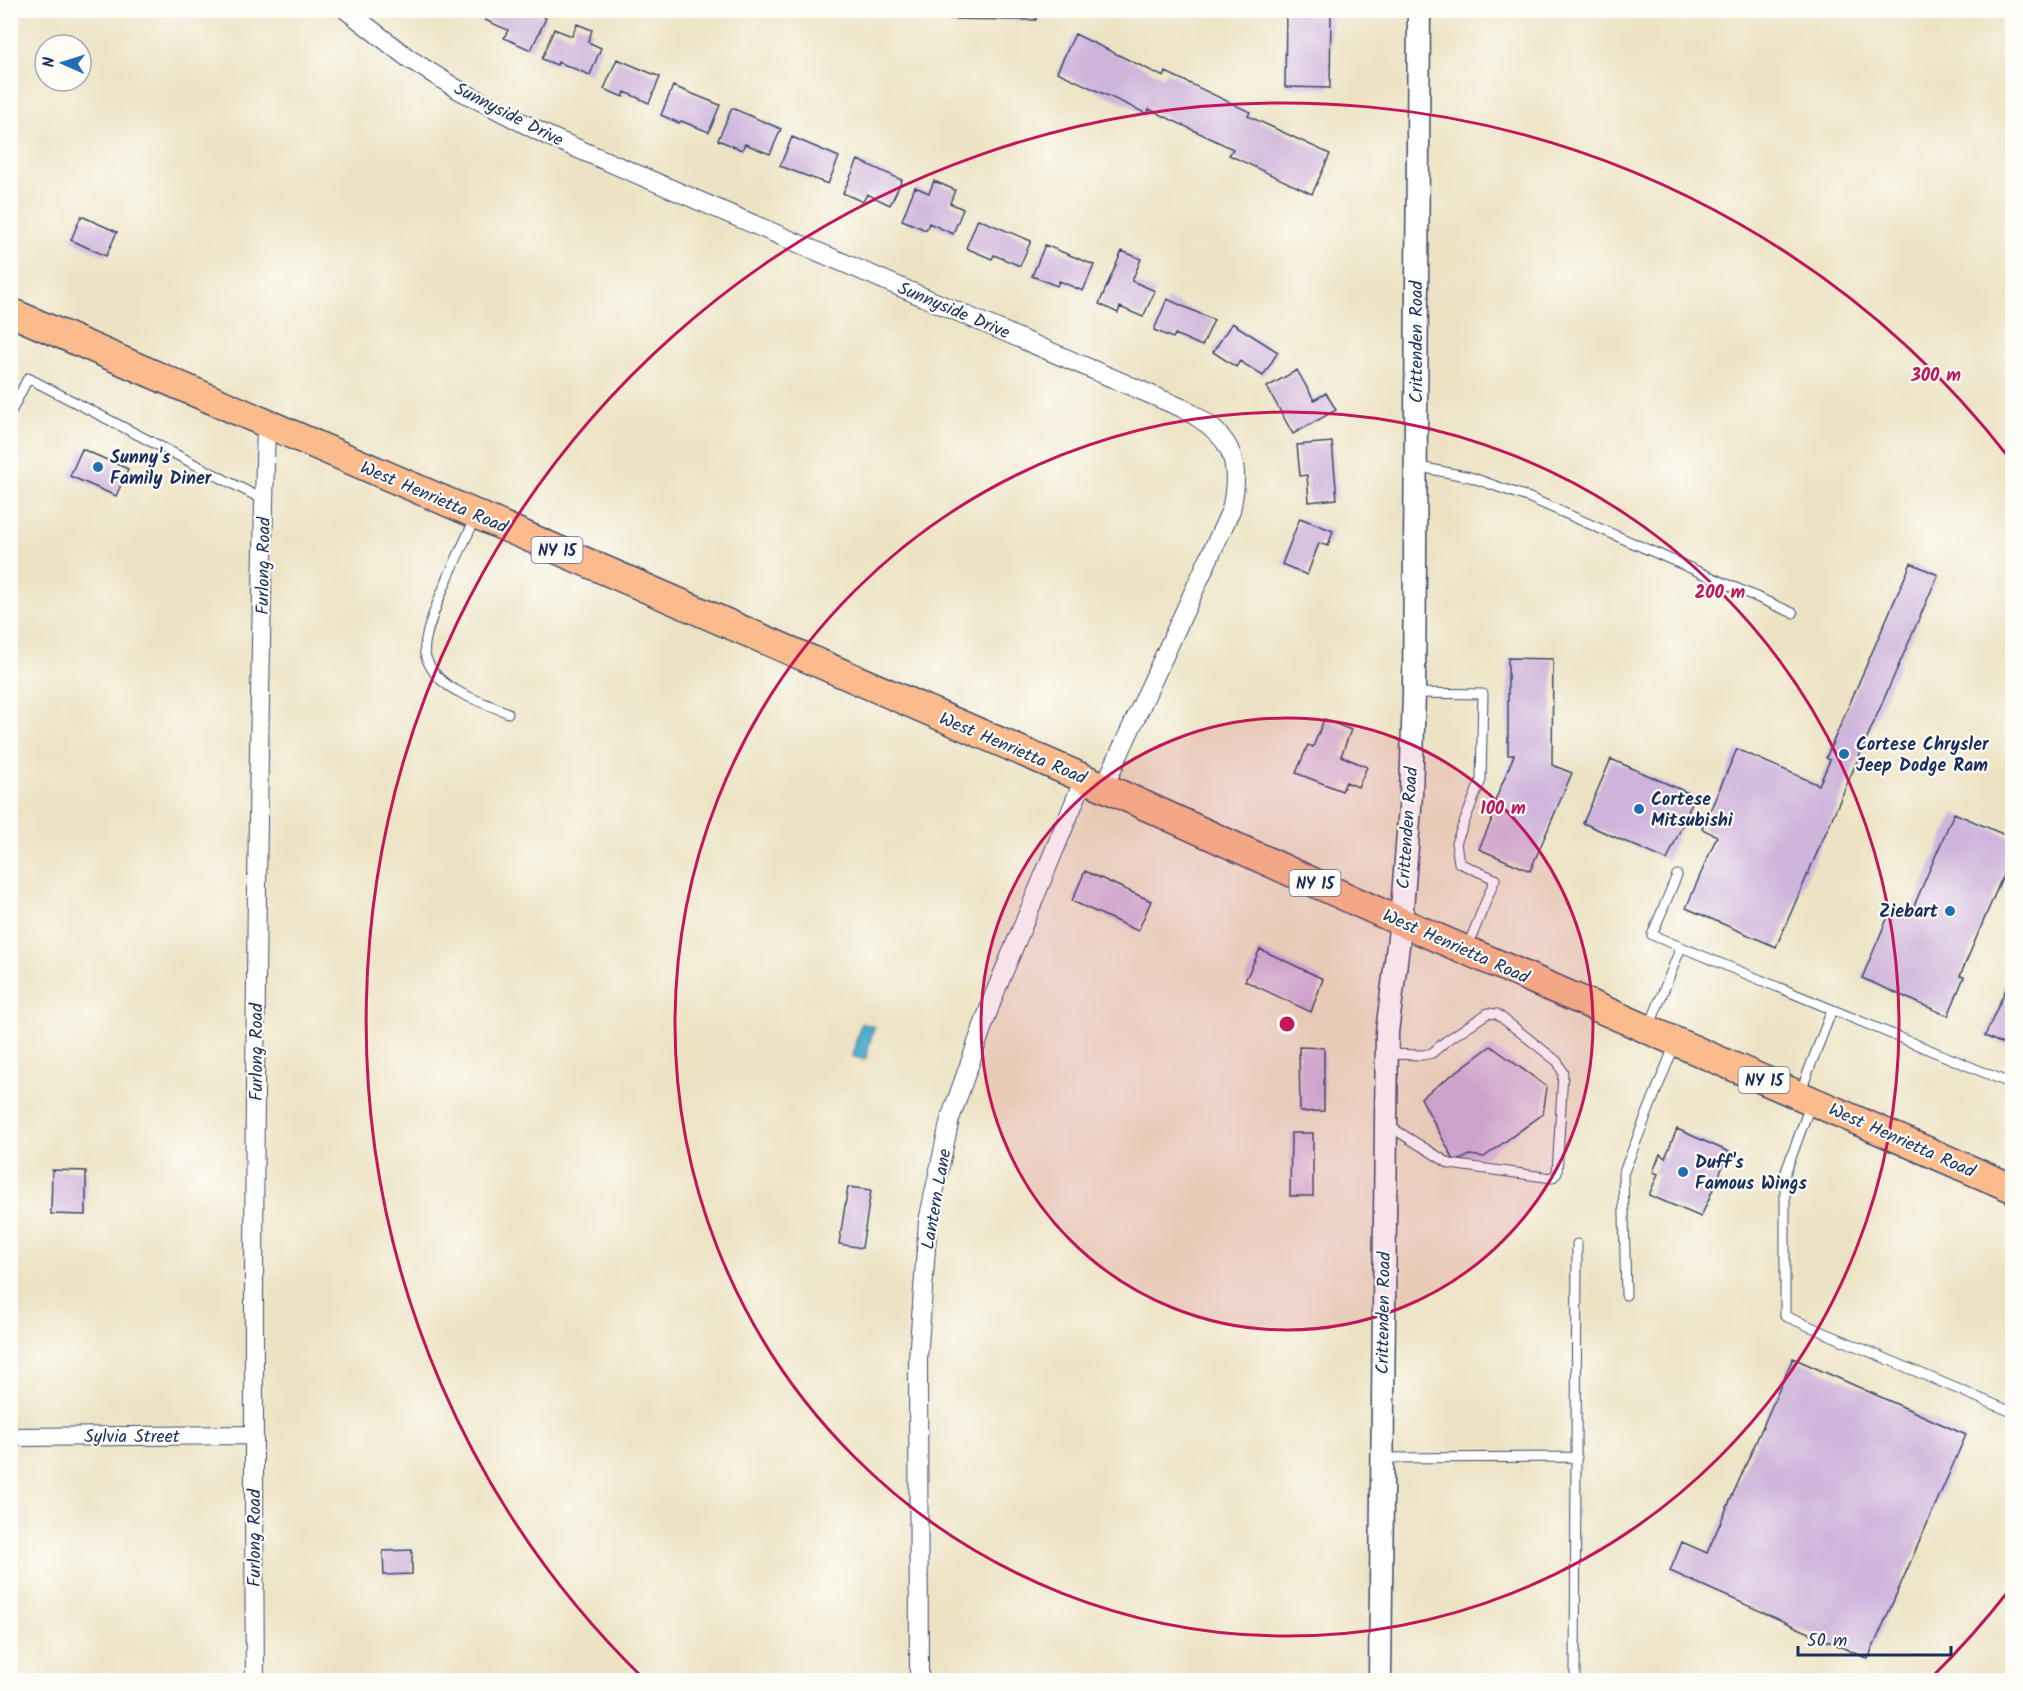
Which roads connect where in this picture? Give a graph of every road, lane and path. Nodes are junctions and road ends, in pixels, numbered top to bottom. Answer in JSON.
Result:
{"nodes":[{"id":1,"x":346,"y":10,"type":"edge"},
{"id":2,"x":1419,"y":10,"type":"edge"},
{"id":3,"x":10,"y":312,"type":"edge"},
{"id":4,"x":10,"y":414,"type":"edge"},
{"id":5,"x":266,"y":424,"type":"junction"},
{"id":6,"x":1415,"y":466,"type":"junction"},
{"id":7,"x":264,"y":500,"type":"junction"},
{"id":8,"x":476,"y":515,"type":"junction"},
{"id":9,"x":1793,"y":613,"type":"dead end"},
{"id":10,"x":1414,"y":693,"type":"junction"},
{"id":11,"x":508,"y":712,"type":"dead end"},
{"id":12,"x":1094,"y":783,"type":"junction"},
{"id":13,"x":1677,"y":875,"type":"dead end"},
{"id":14,"x":1401,"y":922,"type":"junction"},
{"id":15,"x":1681,"y":947,"type":"junction"},
{"id":16,"x":1466,"y":950,"type":"junction"},
{"id":17,"x":1832,"y":1010,"type":"junction"},
{"id":18,"x":1648,"y":1029,"type":"junction"},
{"id":19,"x":1676,"y":1041,"type":"junction"},
{"id":20,"x":1386,"y":1054,"type":"junction"},
{"id":21,"x":2013,"y":1084,"type":"edge"},
{"id":22,"x":1805,"y":1098,"type":"junction"},
{"id":23,"x":1384,"y":1123,"type":"junction"},
{"id":24,"x":2013,"y":1188,"type":"edge"},
{"id":25,"x":1577,"y":1244,"type":"dead end"},
{"id":26,"x":1626,"y":1295,"type":"dead end"},
{"id":27,"x":2013,"y":1412,"type":"edge"},
{"id":28,"x":254,"y":1435,"type":"junction"},
{"id":29,"x":10,"y":1437,"type":"edge"},
{"id":30,"x":1577,"y":1457,"type":"junction"},
{"id":31,"x":1382,"y":1458,"type":"junction"},
{"id":32,"x":255,"y":1680,"type":"edge"},
{"id":33,"x":919,"y":1680,"type":"edge"},
{"id":34,"x":1380,"y":1680,"type":"edge"},
{"id":35,"x":1575,"y":1680,"type":"edge"}],
"edges":[{"from":1,"to":12,"type":"street","name":"Sunnyside Drive"},
{"from":2,"to":6,"type":"street","name":"Crittenden Road"},
{"from":3,"to":5,"type":"main road","name":"West Henrietta Road","number":"NY 15"},
{"from":4,"to":7,"type":"lane"},
{"from":5,"to":7,"type":"street","name":"Furlong Road"},
{"from":5,"to":8,"type":"main road","name":"West Henrietta Road","number":"NY 15"},
{"from":6,"to":9,"type":"lane"},
{"from":6,"to":10,"type":"street","name":"Crittenden Road"},
{"from":7,"to":28,"type":"street","name":"Furlong Road"},
{"from":8,"to":11,"type":"lane"},
{"from":8,"to":12,"type":"main road","name":"West Henrietta Road","number":"NY 15"},
{"from":10,"to":14,"type":"street","name":"Crittenden Road"},
{"from":10,"to":16,"type":"lane"},
{"from":12,"to":14,"type":"main road","name":"West Henrietta Road","number":"NY 15"},
{"from":12,"to":33,"type":"street","name":"Lantern Lane"},
{"from":13,"to":15,"type":"lane"},
{"from":14,"to":16,"type":"main road","name":"West Henrietta Road","number":"NY 15"},
{"from":14,"to":20,"type":"street","name":"Crittenden Road"},
{"from":15,"to":17,"type":"lane"},
{"from":15,"to":18,"type":"lane"},
{"from":16,"to":18,"type":"main road","name":"West Henrietta Road","number":"NY 15"},
{"from":17,"to":21,"type":"lane"},
{"from":17,"to":22,"type":"lane"},
{"from":18,"to":19,"type":"main road","name":"West Henrietta Road","number":"NY 15"},
{"from":19,"to":22,"type":"main road","name":"West Henrietta Road","number":"NY 15"},
{"from":19,"to":26,"type":"lane"},
{"from":20,"to":23,"type":"street","name":"Crittenden Road"},
{"from":20,"to":23,"type":"lane"},
{"from":22,"to":24,"type":"main road","name":"West Henrietta Road","number":"NY 15"},
{"from":22,"to":27,"type":"lane"},
{"from":23,"to":31,"type":"street","name":"Crittenden Road"},
{"from":25,"to":30,"type":"lane"},
{"from":28,"to":29,"type":"street","name":"Sylvia Street"},
{"from":28,"to":32,"type":"street","name":"Furlong Road"},
{"from":30,"to":31,"type":"lane"},
{"from":30,"to":35,"type":"lane"},
{"from":31,"to":34,"type":"street","name":"Crittenden Road"}]}
